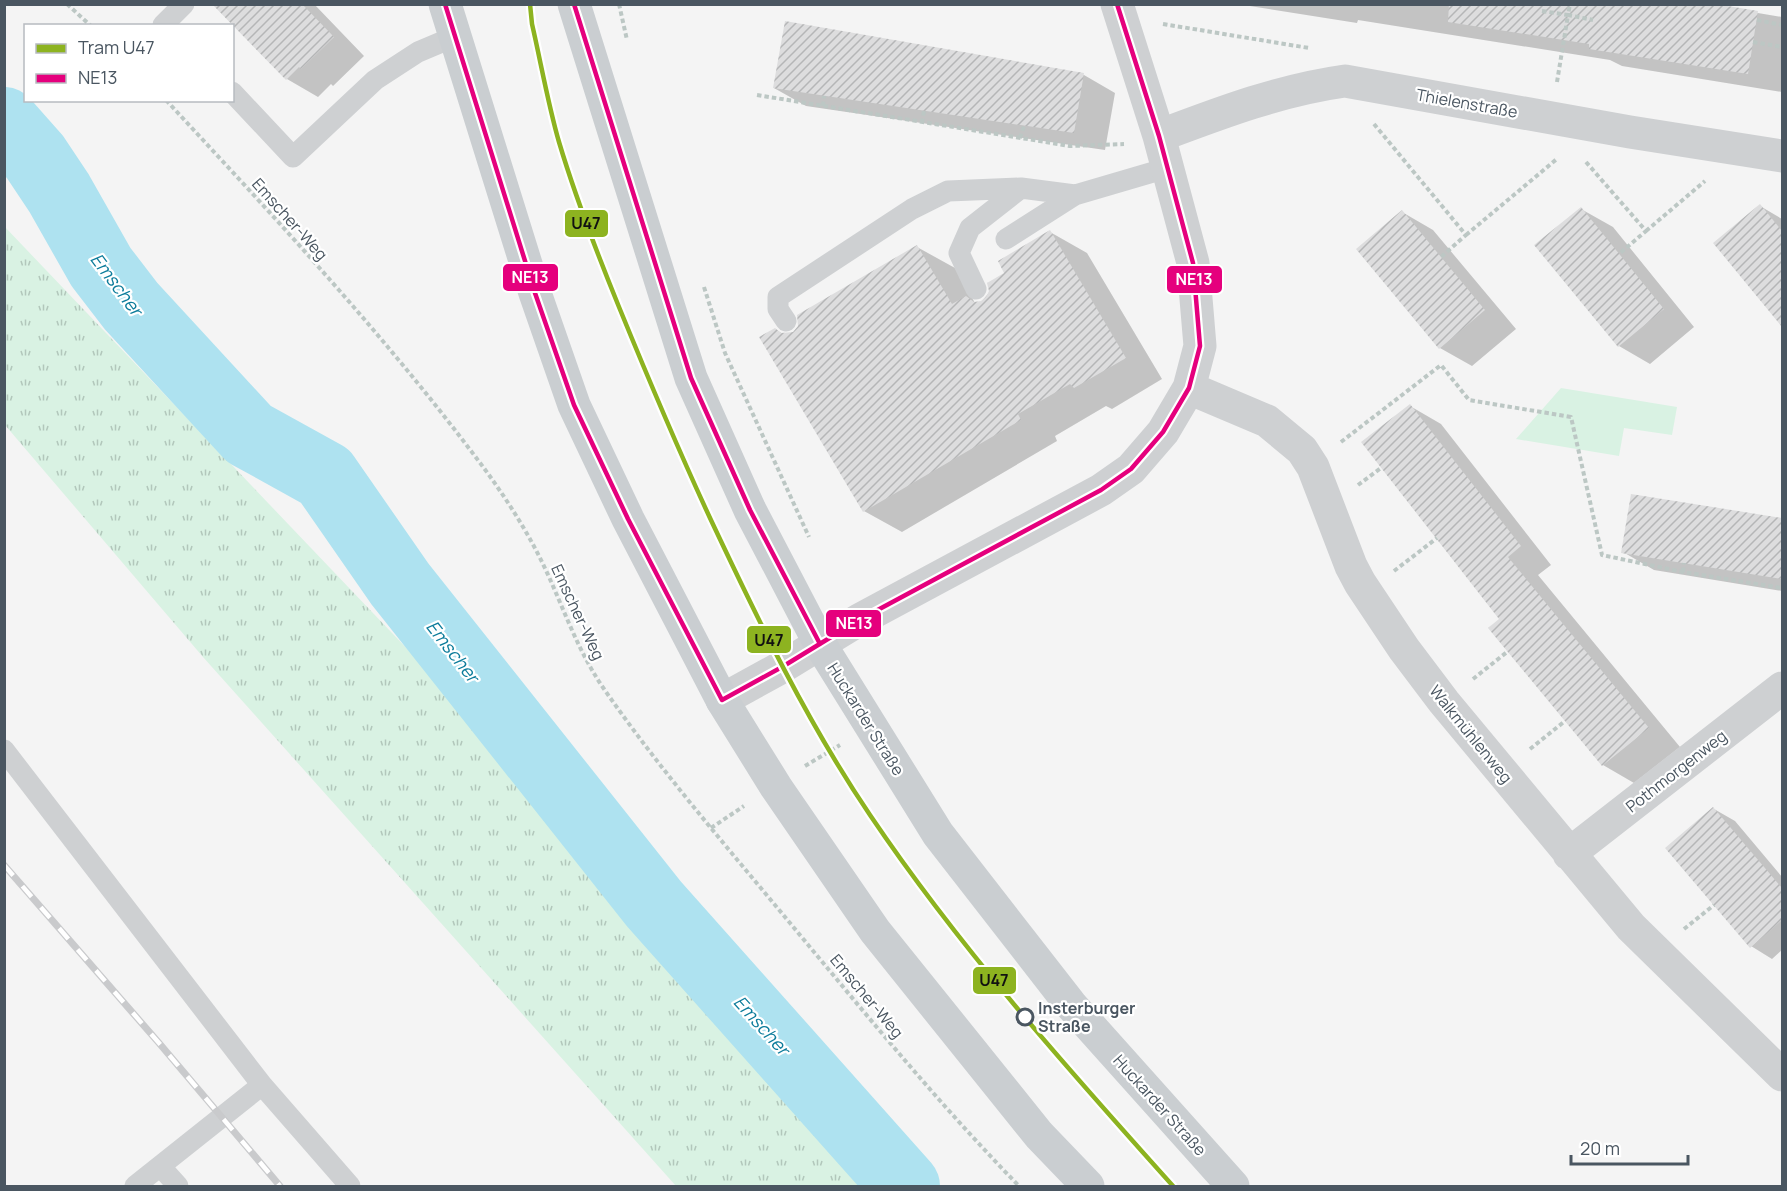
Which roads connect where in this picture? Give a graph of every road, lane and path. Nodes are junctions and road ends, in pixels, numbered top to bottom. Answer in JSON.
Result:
{"nodes":[{"id":1,"x":67,"y":4,"type":"edge"},
{"id":2,"x":184,"y":4,"type":"edge"},
{"id":3,"x":445,"y":4,"type":"edge"},
{"id":4,"x":574,"y":4,"type":"edge"},
{"id":5,"x":619,"y":4,"type":"edge"},
{"id":6,"x":1117,"y":4,"type":"edge"},
{"id":7,"x":1570,"y":4,"type":"edge"},
{"id":8,"x":1542,"y":11,"type":"dead end"},
{"id":9,"x":1568,"y":15,"type":"junction"},
{"id":10,"x":1593,"y":20,"type":"dead end"},
{"id":11,"x":1757,"y":20,"type":"dead end"},
{"id":12,"x":1155,"y":23,"type":"dead end"},
{"id":13,"x":89,"y":24,"type":"edge"},
{"id":14,"x":164,"y":24,"type":"edge"},
{"id":15,"x":1782,"y":25,"type":"edge"},
{"id":16,"x":456,"y":36,"type":"junction"},
{"id":17,"x":1753,"y":42,"type":"dead end"},
{"id":18,"x":1782,"y":47,"type":"edge"},
{"id":19,"x":1314,"y":49,"type":"dead end"},
{"id":20,"x":629,"y":50,"type":"dead end"},
{"id":21,"x":1557,"y":87,"type":"dead end"},
{"id":22,"x":234,"y":94,"type":"edge"},
{"id":23,"x":757,"y":95,"type":"dead end"},
{"id":24,"x":824,"y":96,"type":"dead end"},
{"id":25,"x":168,"y":102,"type":"edge"},
{"id":26,"x":823,"y":106,"type":"junction"},
{"id":27,"x":924,"y":111,"type":"dead end"},
{"id":28,"x":1368,"y":117,"type":"dead end"},
{"id":29,"x":922,"y":123,"type":"junction"},
{"id":30,"x":1024,"y":126,"type":"dead end"},
{"id":31,"x":1159,"y":136,"type":"junction"},
{"id":32,"x":1020,"y":138,"type":"junction"},
{"id":33,"x":1127,"y":144,"type":"dead end"},
{"id":34,"x":1564,"y":153,"type":"dead end"},
{"id":35,"x":1580,"y":154,"type":"dead end"},
{"id":36,"x":1782,"y":156,"type":"edge"},
{"id":37,"x":1167,"y":168,"type":"junction"},
{"id":38,"x":1706,"y":181,"type":"dead end"},
{"id":39,"x":1021,"y":188,"type":"junction"},
{"id":40,"x":1075,"y":195,"type":"junction"},
{"id":41,"x":1646,"y":231,"type":"junction"},
{"id":42,"x":1466,"y":235,"type":"junction"},
{"id":43,"x":1006,"y":239,"type":"dead end"},
{"id":44,"x":1619,"y":254,"type":"dead end"},
{"id":45,"x":1441,"y":257,"type":"dead end"},
{"id":46,"x":701,"y":277,"type":"dead end"},
{"id":47,"x":976,"y":289,"type":"dead end"},
{"id":48,"x":786,"y":321,"type":"dead end"},
{"id":49,"x":1189,"y":388,"type":"junction"},
{"id":50,"x":1333,"y":448,"type":"dead end"},
{"id":51,"x":1437,"y":538,"type":"dead end"},
{"id":52,"x":810,"y":539,"type":"dead end"},
{"id":53,"x":1684,"y":563,"type":"dead end"},
{"id":54,"x":1683,"y":572,"type":"junction"},
{"id":55,"x":1782,"y":588,"type":"edge"},
{"id":56,"x":1366,"y":593,"type":"junction"},
{"id":57,"x":820,"y":644,"type":"junction"},
{"id":58,"x":1508,"y":652,"type":"dead end"},
{"id":59,"x":1782,"y":688,"type":"edge"},
{"id":60,"x":722,"y":699,"type":"junction"},
{"id":61,"x":1444,"y":702,"type":"junction"},
{"id":62,"x":1565,"y":721,"type":"dead end"},
{"id":63,"x":843,"y":742,"type":"dead end"},
{"id":64,"x":4,"y":750,"type":"edge"},
{"id":65,"x":797,"y":771,"type":"dead end"},
{"id":66,"x":1501,"y":772,"type":"junction"},
{"id":67,"x":746,"y":805,"type":"dead end"},
{"id":68,"x":711,"y":828,"type":"junction"},
{"id":69,"x":1569,"y":854,"type":"junction"},
{"id":70,"x":1714,"y":905,"type":"dead end"},
{"id":71,"x":1681,"y":932,"type":"dead end"},
{"id":72,"x":1782,"y":1075,"type":"edge"},
{"id":73,"x":262,"y":1085,"type":"junction"},
{"id":74,"x":160,"y":1166,"type":"junction"},
{"id":75,"x":135,"y":1186,"type":"edge"},
{"id":76,"x":178,"y":1186,"type":"edge"},
{"id":77,"x":350,"y":1186,"type":"edge"},
{"id":78,"x":1019,"y":1186,"type":"edge"},
{"id":79,"x":1088,"y":1186,"type":"edge"},
{"id":80,"x":1233,"y":1186,"type":"edge"}],
"edges":[{"from":1,"to":13,"type":"path"},
{"from":2,"to":14,"type":"lane"},
{"from":3,"to":16,"type":"main road"},
{"from":4,"to":57,"type":"main road","name":"Huckarder Straße"},
{"from":5,"to":20,"type":"path"},
{"from":6,"to":31,"type":"street"},
{"from":7,"to":9,"type":"path"},
{"from":8,"to":9,"type":"path"},
{"from":9,"to":10,"type":"path"},
{"from":9,"to":21,"type":"path"},
{"from":11,"to":15,"type":"path"},
{"from":12,"to":19,"type":"path"},
{"from":16,"to":22,"type":"lane"},
{"from":16,"to":60,"type":"main road"},
{"from":17,"to":18,"type":"path"},
{"from":23,"to":26,"type":"path"},
{"from":24,"to":26,"type":"path"},
{"from":25,"to":68,"type":"path","name":"Emscher-Weg"},
{"from":26,"to":29,"type":"path"},
{"from":27,"to":29,"type":"path"},
{"from":28,"to":42,"type":"path"},
{"from":29,"to":32,"type":"path"},
{"from":30,"to":32,"type":"path"},
{"from":31,"to":36,"type":"street","name":"Thielenstraße"},
{"from":31,"to":37,"type":"street"},
{"from":32,"to":33,"type":"path"},
{"from":34,"to":42,"type":"path"},
{"from":35,"to":41,"type":"path"},
{"from":37,"to":40,"type":"lane"},
{"from":37,"to":49,"type":"street"},
{"from":38,"to":41,"type":"path"},
{"from":39,"to":40,"type":"lane"},
{"from":39,"to":47,"type":"lane"},
{"from":39,"to":48,"type":"lane"},
{"from":40,"to":43,"type":"lane"},
{"from":41,"to":44,"type":"path"},
{"from":42,"to":45,"type":"path"},
{"from":46,"to":52,"type":"path"},
{"from":49,"to":56,"type":"street","name":"Walkmühlenweg"},
{"from":49,"to":57,"type":"street"},
{"from":50,"to":54,"type":"path"},
{"from":51,"to":56,"type":"path"},
{"from":53,"to":54,"type":"path"},
{"from":54,"to":55,"type":"path"},
{"from":56,"to":61,"type":"street","name":"Walkmühlenweg"},
{"from":57,"to":60,"type":"street"},
{"from":57,"to":80,"type":"main road","name":"Huckarder Straße"},
{"from":58,"to":61,"type":"path"},
{"from":59,"to":69,"type":"street","name":"Pothmorgenweg"},
{"from":60,"to":79,"type":"main road"},
{"from":61,"to":66,"type":"street","name":"Walkmühlenweg"},
{"from":62,"to":66,"type":"path"},
{"from":63,"to":65,"type":"path"},
{"from":64,"to":73,"type":"lane"},
{"from":66,"to":69,"type":"street","name":"Walkmühlenweg"},
{"from":67,"to":68,"type":"path"},
{"from":68,"to":78,"type":"path","name":"Emscher-Weg"},
{"from":69,"to":72,"type":"street","name":"Walkmühlenweg"},
{"from":70,"to":71,"type":"path"},
{"from":73,"to":74,"type":"lane"},
{"from":73,"to":77,"type":"lane"},
{"from":74,"to":75,"type":"lane"},
{"from":74,"to":76,"type":"lane"}]}
